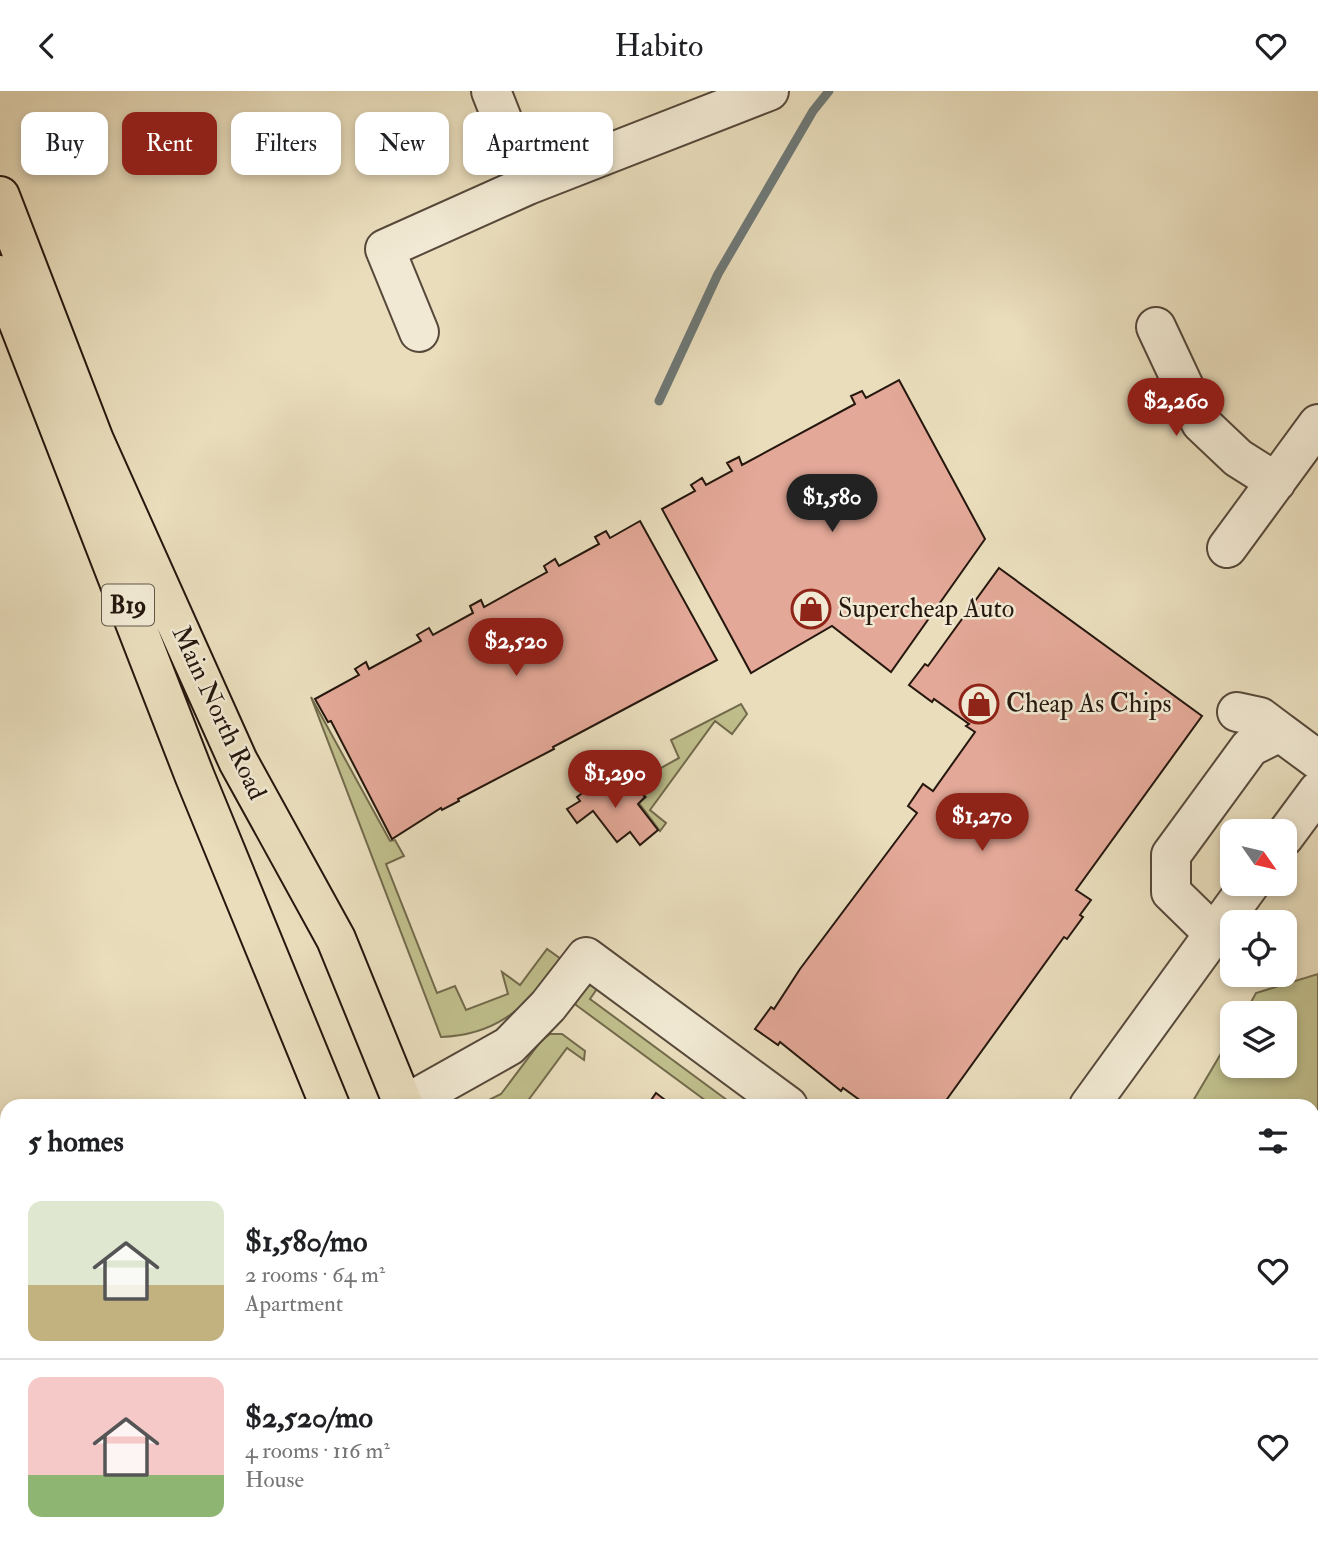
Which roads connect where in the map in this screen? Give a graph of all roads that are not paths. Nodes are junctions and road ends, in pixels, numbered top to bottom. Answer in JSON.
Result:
{"nodes":[{"id":1,"x":491,"y":91,"type":"edge"},
{"id":2,"x":769,"y":91,"type":"edge"},
{"id":3,"x":528,"y":185,"type":"junction"},
{"id":4,"x":0,"y":196,"type":"edge"},
{"id":5,"x":13,"y":268,"type":"edge"},
{"id":6,"x":1156,"y":327,"type":"dead end"},
{"id":7,"x":10,"y":328,"type":"edge"},
{"id":8,"x":419,"y":332,"type":"dead end"},
{"id":9,"x":61,"y":355,"type":"junction"},
{"id":10,"x":1318,"y":424,"type":"edge"},
{"id":11,"x":1276,"y":482,"type":"junction"},
{"id":12,"x":1227,"y":548,"type":"dead end"},
{"id":13,"x":1237,"y":712,"type":"dead end"},
{"id":14,"x":1280,"y":731,"type":"junction"},
{"id":15,"x":1318,"y":760,"type":"edge"},
{"id":16,"x":1318,"y":791,"type":"edge"},
{"id":17,"x":1297,"y":819,"type":"edge"},
{"id":18,"x":1241,"y":896,"type":"edge"},
{"id":19,"x":1214,"y":934,"type":"junction"},
{"id":20,"x":327,"y":1099,"type":"edge"},
{"id":21,"x":400,"y":1099,"type":"edge"},
{"id":22,"x":415,"y":1099,"type":"edge"},
{"id":23,"x":779,"y":1099,"type":"edge"},
{"id":24,"x":1094,"y":1099,"type":"edge"}],
"edges":[{"from":1,"to":3,"type":"street"},
{"from":2,"to":3,"type":"street"},
{"from":3,"to":8,"type":"street"},
{"from":4,"to":5,"type":"main road","name":"Main North Road","number":"B19"},
{"from":5,"to":7,"type":"main road","name":"Main North Road","number":"B19"},
{"from":5,"to":9,"type":"main road","name":"Main North Road","number":"B19"},
{"from":6,"to":11,"type":"street"},
{"from":7,"to":9,"type":"main road"},
{"from":7,"to":20,"type":"main road","name":"Main North Road","number":"B19"},
{"from":9,"to":21,"type":"main road","name":"Main North Road","number":"B19"},
{"from":10,"to":11,"type":"street"},
{"from":11,"to":12,"type":"street"},
{"from":13,"to":14,"type":"street"},
{"from":14,"to":15,"type":"street"},
{"from":14,"to":19,"type":"street"},
{"from":16,"to":17,"type":"street"},
{"from":18,"to":19,"type":"street"},
{"from":19,"to":24,"type":"street"},
{"from":22,"to":23,"type":"street"}]}
